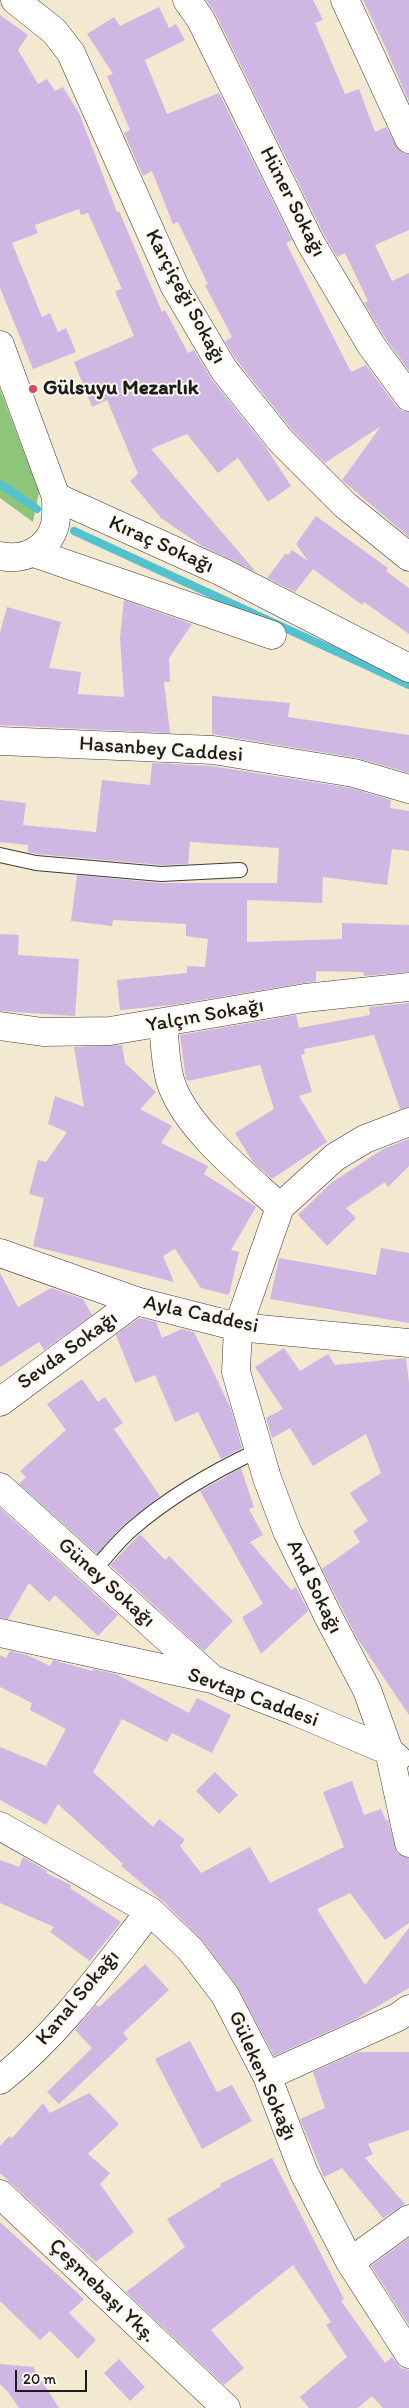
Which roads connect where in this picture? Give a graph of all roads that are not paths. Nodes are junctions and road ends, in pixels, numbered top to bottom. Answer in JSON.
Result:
{"nodes":[{"id":1,"x":16,"y":0,"type":"edge"},
{"id":2,"x":187,"y":0,"type":"edge"},
{"id":3,"x":345,"y":0,"type":"edge"},
{"id":4,"x":409,"y":139,"type":"edge"},
{"id":5,"x":0,"y":346,"type":"edge"},
{"id":6,"x":409,"y":397,"type":"edge"},
{"id":7,"x":56,"y":497,"type":"junction"},
{"id":8,"x":34,"y":553,"type":"junction"},
{"id":9,"x":0,"y":556,"type":"edge"},
{"id":10,"x":409,"y":557,"type":"edge"},
{"id":11,"x":272,"y":635,"type":"dead end"},
{"id":12,"x":409,"y":668,"type":"edge"},
{"id":13,"x":0,"y":742,"type":"edge"},
{"id":14,"x":409,"y":788,"type":"edge"},
{"id":15,"x":0,"y":855,"type":"edge"},
{"id":16,"x":240,"y":870,"type":"dead end"},
{"id":17,"x":409,"y":987,"type":"edge"},
{"id":18,"x":163,"y":1023,"type":"junction"},
{"id":19,"x":0,"y":1026,"type":"edge"},
{"id":20,"x":409,"y":1122,"type":"edge"},
{"id":21,"x":280,"y":1207,"type":"junction"},
{"id":22,"x":0,"y":1253,"type":"edge"},
{"id":23,"x":136,"y":1301,"type":"junction"},
{"id":24,"x":238,"y":1327,"type":"junction"},
{"id":25,"x":409,"y":1343,"type":"edge"},
{"id":26,"x":0,"y":1402,"type":"edge"},
{"id":27,"x":259,"y":1450,"type":"junction"},
{"id":28,"x":0,"y":1487,"type":"edge"},
{"id":29,"x":93,"y":1571,"type":"junction"},
{"id":30,"x":0,"y":1633,"type":"edge"},
{"id":31,"x":212,"y":1679,"type":"junction"},
{"id":32,"x":399,"y":1760,"type":"edge"},
{"id":33,"x":0,"y":1826,"type":"edge"},
{"id":34,"x":409,"y":1843,"type":"edge"},
{"id":35,"x":150,"y":1911,"type":"junction"},
{"id":36,"x":409,"y":2009,"type":"edge"},
{"id":37,"x":267,"y":2076,"type":"junction"},
{"id":38,"x":0,"y":2080,"type":"edge"},
{"id":39,"x":0,"y":2194,"type":"edge"},
{"id":40,"x":409,"y":2219,"type":"edge"},
{"id":41,"x":350,"y":2262,"type":"junction"},
{"id":42,"x":409,"y":2354,"type":"edge"},
{"id":43,"x":226,"y":2408,"type":"edge"}],
"edges":[{"from":1,"to":10,"type":"street","name":"Karçiçeği Sokağı"},
{"from":2,"to":6,"type":"street","name":"Hüner Sokağı"},
{"from":3,"to":4,"type":"street"},
{"from":5,"to":7,"type":"street"},
{"from":7,"to":8,"type":"street"},
{"from":7,"to":12,"type":"street","name":"Kıraç Sokağı"},
{"from":8,"to":9,"type":"street"},
{"from":8,"to":11,"type":"street"},
{"from":13,"to":14,"type":"street","name":"Hasanbey Caddesi"},
{"from":15,"to":16,"type":"lane"},
{"from":17,"to":18,"type":"street","name":"Yalçın Sokağı"},
{"from":18,"to":19,"type":"street","name":"Yalçın Sokağı"},
{"from":18,"to":21,"type":"street"},
{"from":20,"to":21,"type":"street"},
{"from":21,"to":24,"type":"street","name":"And Sokağı"},
{"from":22,"to":23,"type":"street","name":"Ayla Caddesi"},
{"from":23,"to":24,"type":"street","name":"Ayla Caddesi"},
{"from":23,"to":26,"type":"street","name":"Sevda Sokağı"},
{"from":24,"to":25,"type":"street","name":"Ayla Caddesi"},
{"from":24,"to":27,"type":"street","name":"And Sokağı"},
{"from":27,"to":29,"type":"lane"},
{"from":27,"to":32,"type":"street","name":"And Sokağı"},
{"from":28,"to":29,"type":"street","name":"Güney Sokağı"},
{"from":29,"to":31,"type":"street","name":"Güney Sokağı"},
{"from":30,"to":31,"type":"street","name":"Sevtap Caddesi"},
{"from":31,"to":32,"type":"street","name":"Sevtap Caddesi"},
{"from":32,"to":34,"type":"street","name":"And Sokağı"},
{"from":33,"to":35,"type":"street","name":"Güleken Sokağı"},
{"from":35,"to":37,"type":"street","name":"Güleken Sokağı"},
{"from":35,"to":38,"type":"street","name":"Kanal Sokağı"},
{"from":36,"to":37,"type":"street"},
{"from":37,"to":41,"type":"street","name":"Güleken Sokağı"},
{"from":39,"to":43,"type":"street","name":"Çeşmebaşı Ykş."},
{"from":40,"to":41,"type":"street"},
{"from":41,"to":42,"type":"street","name":"Güleken Sokağı"}]}
